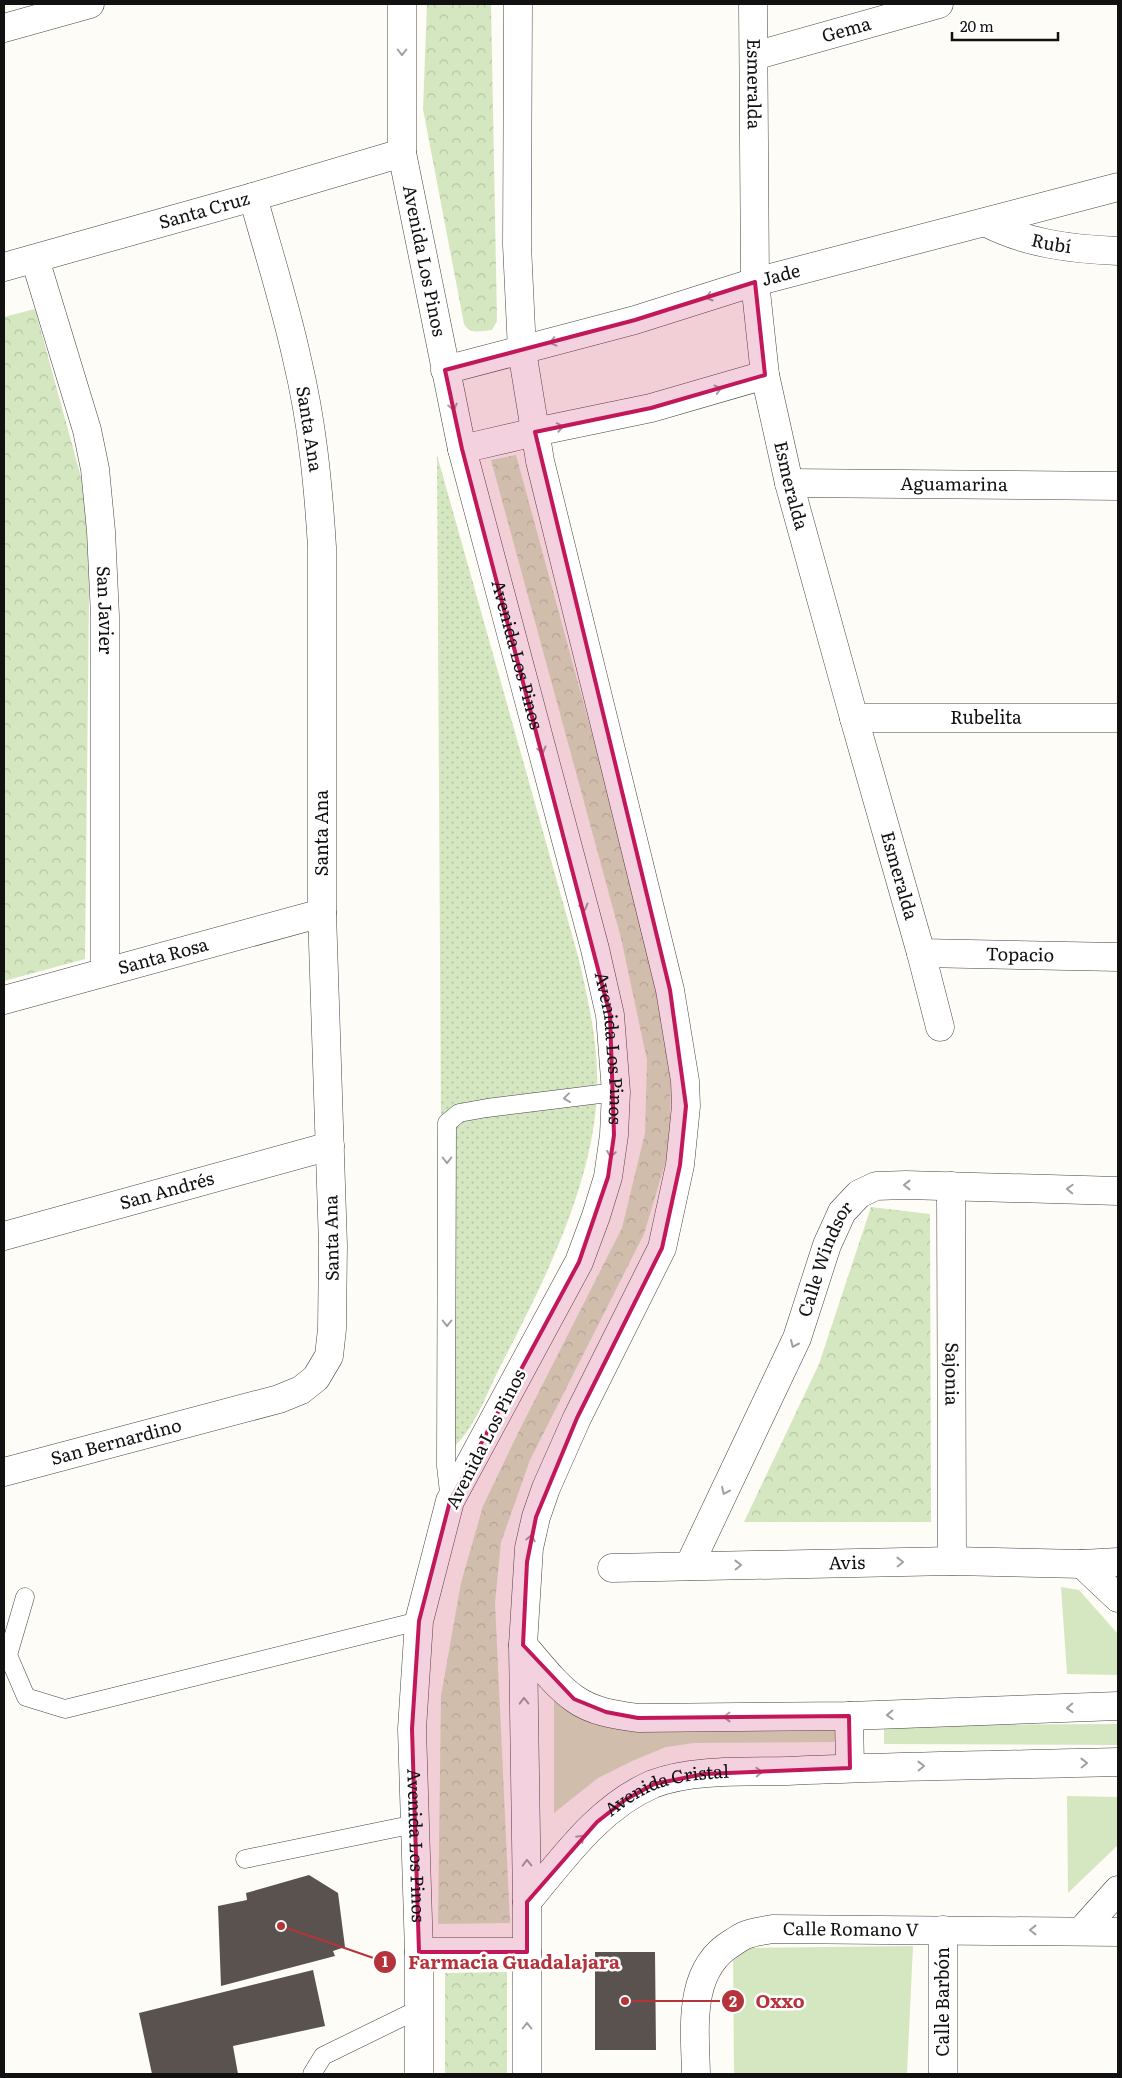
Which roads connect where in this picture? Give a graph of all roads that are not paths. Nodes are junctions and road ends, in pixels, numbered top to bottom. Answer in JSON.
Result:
{"nodes":[{"id":1,"x":90,"y":4,"type":"edge"},
{"id":2,"x":402,"y":4,"type":"edge"},
{"id":3,"x":518,"y":4,"type":"edge"},
{"id":4,"x":754,"y":4,"type":"edge"},
{"id":5,"x":939,"y":4,"type":"edge"},
{"id":6,"x":4,"y":28,"type":"edge"},
{"id":7,"x":754,"y":56,"type":"junction"},
{"id":8,"x":402,"y":153,"type":"junction"},
{"id":9,"x":1118,"y":187,"type":"edge"},
{"id":10,"x":253,"y":197,"type":"junction"},
{"id":11,"x":987,"y":223,"type":"junction"},
{"id":12,"x":1118,"y":251,"type":"edge"},
{"id":13,"x":35,"y":259,"type":"junction"},
{"id":14,"x":4,"y":267,"type":"edge"},
{"id":15,"x":755,"y":282,"type":"junction"},
{"id":16,"x":522,"y":351,"type":"junction"},
{"id":17,"x":445,"y":370,"type":"junction"},
{"id":18,"x":764,"y":375,"type":"junction"},
{"id":19,"x":535,"y":432,"type":"junction"},
{"id":20,"x":462,"y":449,"type":"junction"},
{"id":21,"x":789,"y":483,"type":"junction"},
{"id":22,"x":1118,"y":486,"type":"edge"},
{"id":23,"x":854,"y":718,"type":"junction"},
{"id":24,"x":1118,"y":718,"type":"edge"},
{"id":25,"x":322,"y":913,"type":"junction"},
{"id":26,"x":921,"y":953,"type":"junction"},
{"id":27,"x":1118,"y":957,"type":"edge"},
{"id":28,"x":105,"y":971,"type":"junction"},
{"id":29,"x":4,"y":1000,"type":"edge"},
{"id":30,"x":940,"y":1027,"type":"dead end"},
{"id":31,"x":616,"y":1092,"type":"junction"},
{"id":32,"x":330,"y":1146,"type":"junction"},
{"id":33,"x":950,"y":1186,"type":"junction"},
{"id":34,"x":1118,"y":1191,"type":"edge"},
{"id":35,"x":4,"y":1236,"type":"edge"},
{"id":36,"x":230,"y":1414,"type":"joint"},
{"id":37,"x":4,"y":1472,"type":"edge"},
{"id":38,"x":450,"y":1501,"type":"junction"},
{"id":39,"x":952,"y":1560,"type":"junction"},
{"id":40,"x":1118,"y":1562,"type":"edge"},
{"id":41,"x":1082,"y":1564,"type":"junction"},
{"id":42,"x":689,"y":1566,"type":"junction"},
{"id":43,"x":612,"y":1568,"type":"dead end"},
{"id":44,"x":25,"y":1597,"type":"dead end"},
{"id":45,"x":1118,"y":1598,"type":"edge"},
{"id":46,"x":419,"y":1621,"type":"junction"},
{"id":47,"x":523,"y":1645,"type":"junction"},
{"id":48,"x":1118,"y":1706,"type":"edge"},
{"id":49,"x":849,"y":1716,"type":"junction"},
{"id":50,"x":1118,"y":1762,"type":"edge"},
{"id":51,"x":850,"y":1768,"type":"junction"},
{"id":52,"x":415,"y":1824,"type":"junction"},
{"id":53,"x":245,"y":1860,"type":"dead end"},
{"id":54,"x":1118,"y":1890,"type":"edge"},
{"id":55,"x":527,"y":1902,"type":"junction"},
{"id":56,"x":943,"y":1930,"type":"junction"},
{"id":57,"x":1082,"y":1930,"type":"junction"},
{"id":58,"x":1118,"y":1932,"type":"edge"},
{"id":59,"x":419,"y":1952,"type":"junction"},
{"id":60,"x":527,"y":1952,"type":"junction"},
{"id":61,"x":419,"y":2008,"type":"junction"},
{"id":62,"x":312,"y":2074,"type":"edge"},
{"id":63,"x":419,"y":2074,"type":"edge"},
{"id":64,"x":527,"y":2074,"type":"edge"},
{"id":65,"x":696,"y":2074,"type":"edge"},
{"id":66,"x":943,"y":2074,"type":"edge"}],
"edges":[{"from":1,"to":6,"type":"street"},
{"from":2,"to":8,"type":"street","name":"Avenida Los Pinos","one_way":true},
{"from":3,"to":16,"type":"street"},
{"from":4,"to":7,"type":"street","name":"Esmeralda"},
{"from":5,"to":7,"type":"street","name":"Gema"},
{"from":7,"to":15,"type":"street","name":"Esmeralda"},
{"from":8,"to":10,"type":"street","name":"Santa Cruz"},
{"from":8,"to":17,"type":"street","name":"Avenida Los Pinos"},
{"from":9,"to":11,"type":"street","name":"Jade"},
{"from":10,"to":13,"type":"street","name":"Santa Cruz"},
{"from":10,"to":25,"type":"street","name":"Santa Ana"},
{"from":11,"to":12,"type":"street","name":"Rubí"},
{"from":11,"to":15,"type":"street","name":"Jade"},
{"from":13,"to":14,"type":"street","name":"Santa Cruz"},
{"from":13,"to":28,"type":"street","name":"San Javier"},
{"from":15,"to":16,"type":"street","name":"Jade","one_way":true},
{"from":15,"to":18,"type":"street","name":"Esmeralda"},
{"from":16,"to":17,"type":"street","name":"Jade"},
{"from":16,"to":19,"type":"street"},
{"from":17,"to":20,"type":"street","name":"Avenida Los Pinos","one_way":true},
{"from":19,"to":18,"type":"street","one_way":true},
{"from":18,"to":21,"type":"street","name":"Esmeralda"},
{"from":19,"to":20,"type":"street"},
{"from":47,"to":19,"type":"street","one_way":true},
{"from":20,"to":31,"type":"street","name":"Avenida Los Pinos","one_way":true},
{"from":21,"to":22,"type":"street","name":"Aguamarina"},
{"from":21,"to":23,"type":"street","name":"Esmeralda"},
{"from":23,"to":24,"type":"street","name":"Rubelita"},
{"from":23,"to":26,"type":"street","name":"Esmeralda"},
{"from":25,"to":28,"type":"street","name":"Santa Rosa"},
{"from":25,"to":32,"type":"street","name":"Santa Ana"},
{"from":26,"to":27,"type":"street","name":"Topacio"},
{"from":26,"to":30,"type":"street","name":"Esmeralda"},
{"from":28,"to":29,"type":"street","name":"Santa Rosa"},
{"from":31,"to":38,"type":"street","name":"Avenida Los Pinos","one_way":true},
{"from":31,"to":38,"type":"lane","one_way":true},
{"from":32,"to":35,"type":"street","name":"San Andrés"},
{"from":32,"to":36,"type":"street","name":"Santa Ana"},
{"from":34,"to":33,"type":"street","name":"Calle Windsor","one_way":true},
{"from":33,"to":39,"type":"street","name":"Sajonia"},
{"from":33,"to":42,"type":"street","name":"Calle Windsor","one_way":true},
{"from":36,"to":37,"type":"street","name":"San Bernardino"},
{"from":38,"to":46,"type":"street","name":"Avenida Los Pinos"},
{"from":39,"to":41,"type":"street","name":"Avis"},
{"from":42,"to":39,"type":"street","name":"Avis","one_way":true},
{"from":40,"to":41,"type":"street","name":"Avis"},
{"from":41,"to":45,"type":"street"},
{"from":42,"to":43,"type":"street","name":"Avis"},
{"from":44,"to":46,"type":"lane"},
{"from":46,"to":52,"type":"street","name":"Avenida Los Pinos"},
{"from":49,"to":47,"type":"street","one_way":true},
{"from":55,"to":47,"type":"street","one_way":true},
{"from":48,"to":49,"type":"street","one_way":true},
{"from":49,"to":51,"type":"street"},
{"from":51,"to":50,"type":"street","name":"Avenida Cristal","one_way":true},
{"from":55,"to":51,"type":"street","name":"Avenida Cristal","one_way":true},
{"from":52,"to":53,"type":"lane"},
{"from":52,"to":59,"type":"street","name":"Avenida Los Pinos"},
{"from":54,"to":57,"type":"street"},
{"from":55,"to":60,"type":"street"},
{"from":57,"to":56,"type":"street","name":"Calle Romano V","one_way":true},
{"from":56,"to":65,"type":"street","name":"Calle Romano V"},
{"from":56,"to":66,"type":"street","name":"Calle Barbón"},
{"from":57,"to":58,"type":"street","name":"Calle Romano V"},
{"from":59,"to":60,"type":"street"},
{"from":59,"to":61,"type":"street","name":"Avenida Los Pinos"},
{"from":64,"to":60,"type":"street","one_way":true},
{"from":61,"to":62,"type":"lane"},
{"from":61,"to":63,"type":"street","name":"Avenida Los Pinos"}]}
